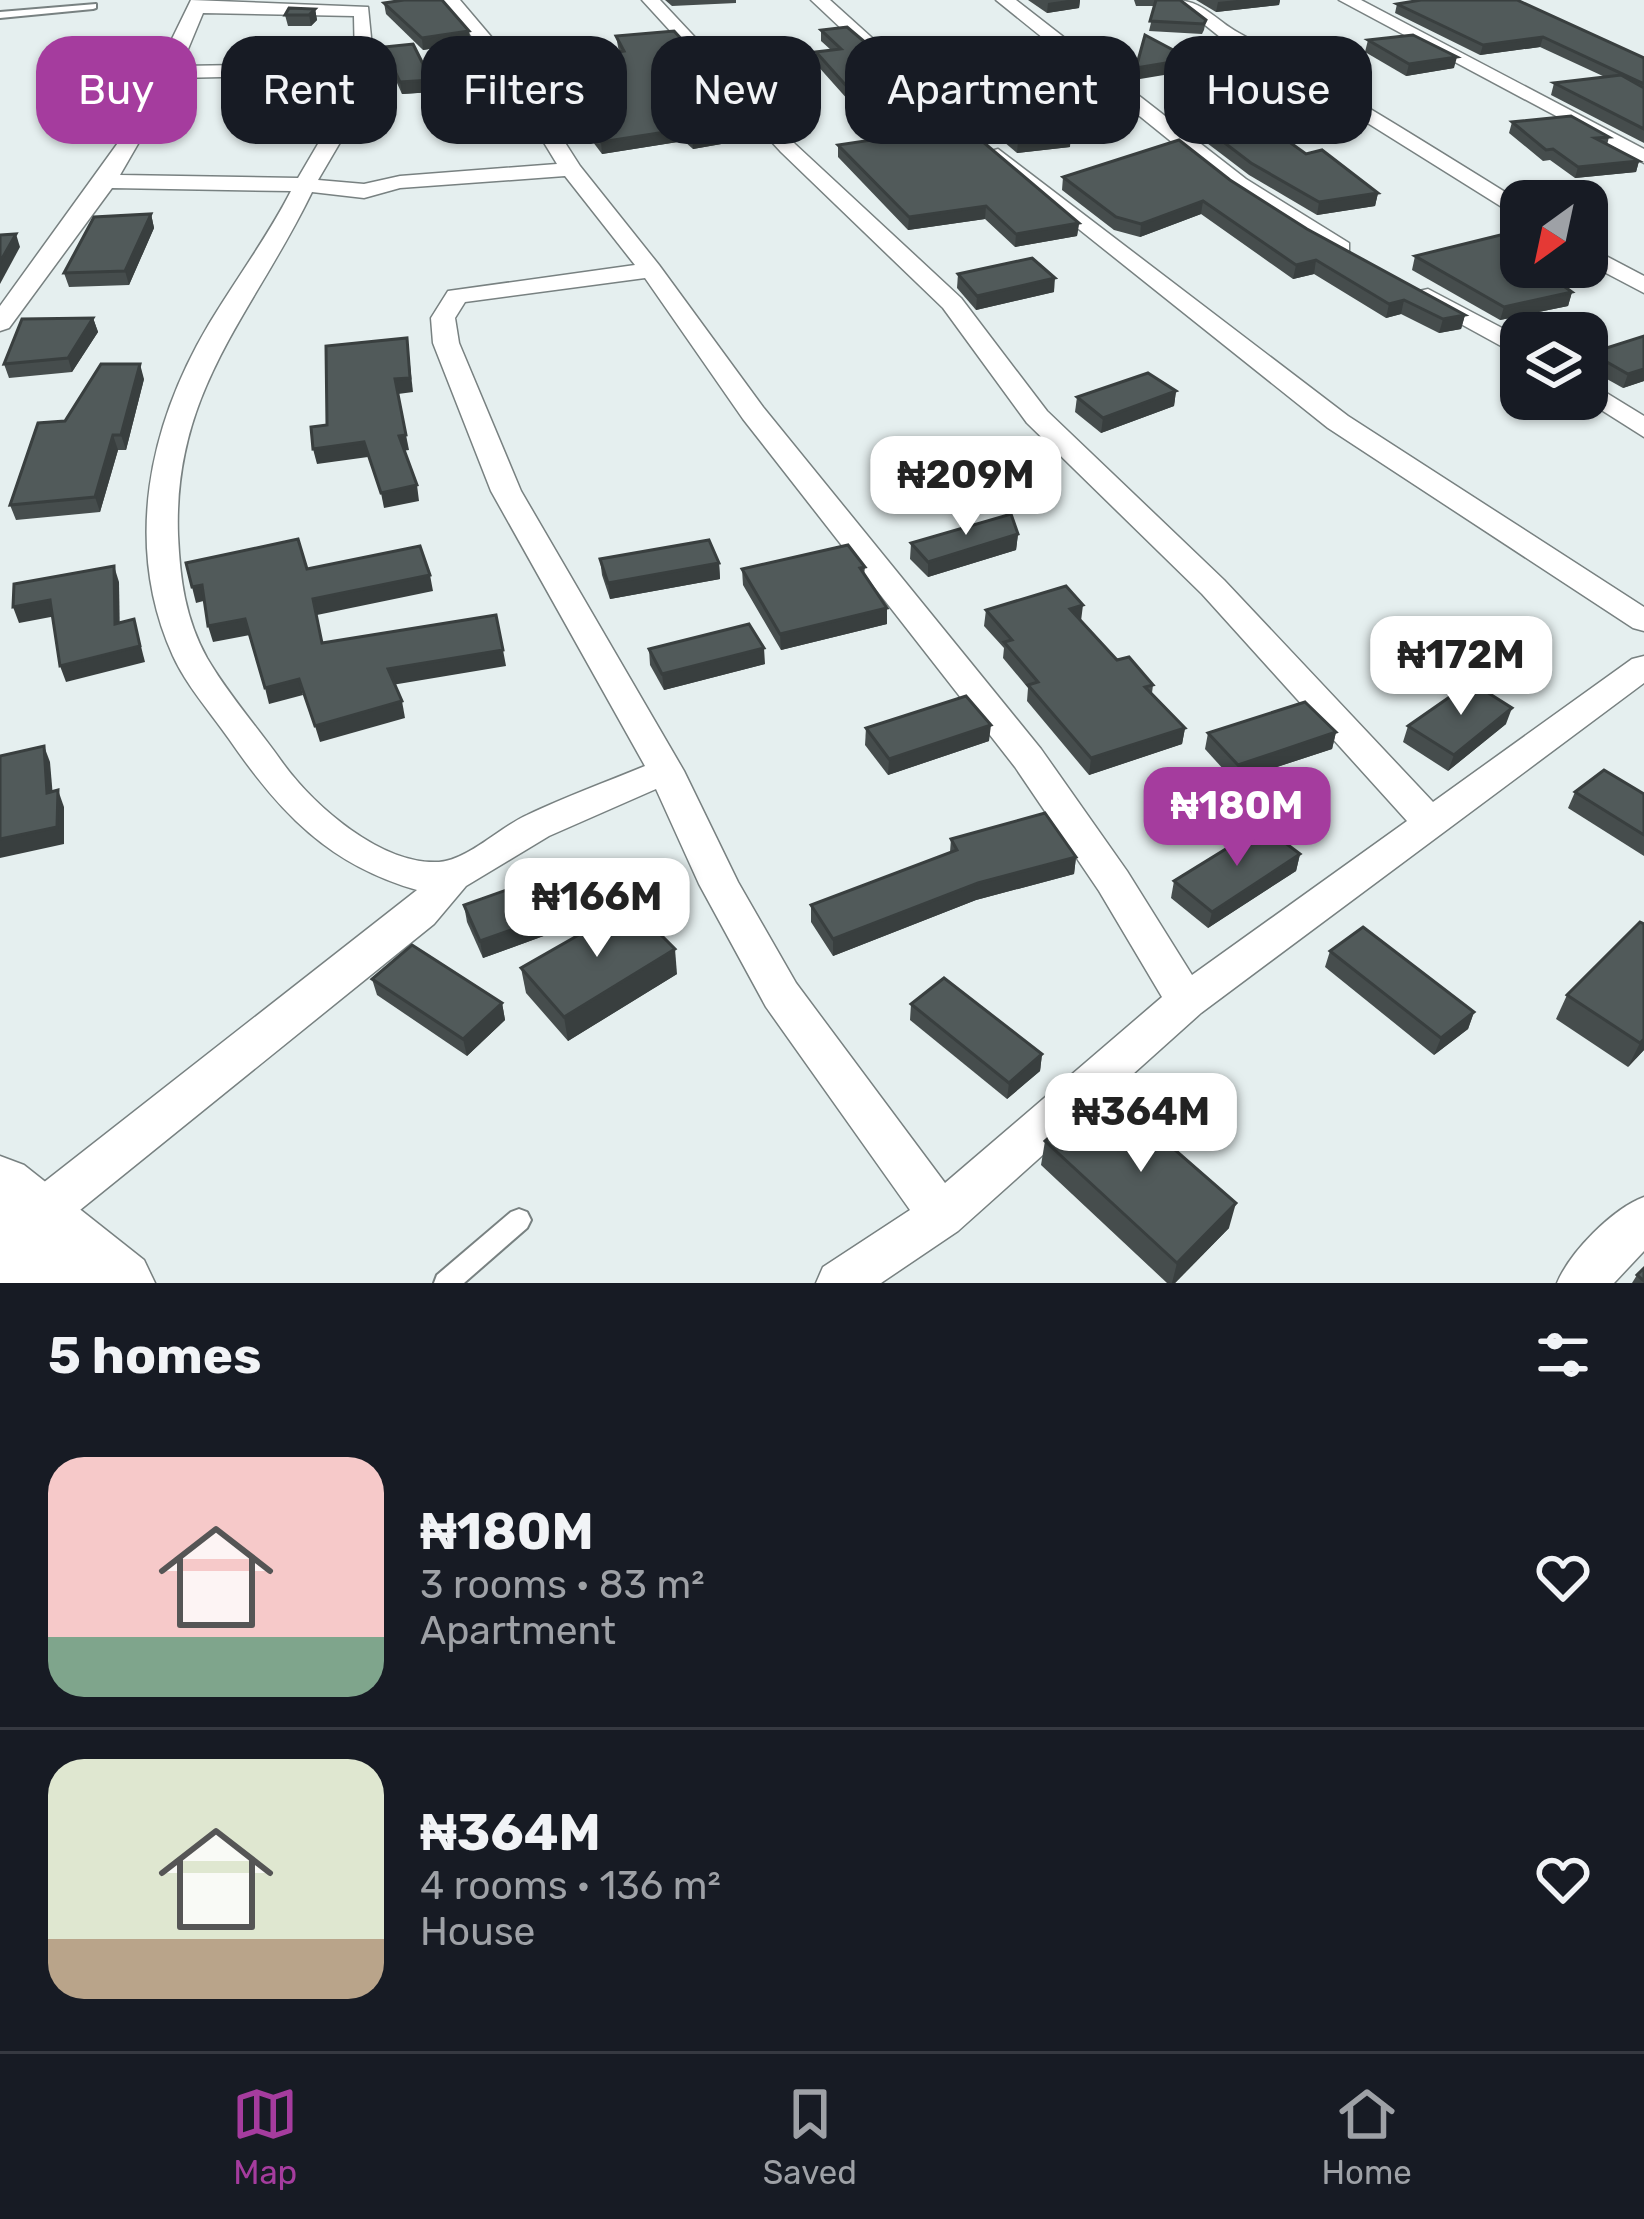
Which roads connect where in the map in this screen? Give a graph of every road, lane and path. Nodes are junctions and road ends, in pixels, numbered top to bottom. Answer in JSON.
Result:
{"nodes":[{"id":1,"x":451,"y":0,"type":"edge"},
{"id":2,"x":651,"y":0,"type":"edge"},
{"id":3,"x":820,"y":0,"type":"edge"},
{"id":4,"x":1005,"y":0,"type":"edge"},
{"id":5,"x":1183,"y":0,"type":"edge"},
{"id":6,"x":1348,"y":0,"type":"edge"},
{"id":7,"x":198,"y":4,"type":"edge"},
{"id":8,"x":93,"y":6,"type":"dead end"},
{"id":9,"x":365,"y":6,"type":"edge"},
{"id":10,"x":0,"y":15,"type":"edge"},
{"id":11,"x":186,"y":36,"type":"edge"},
{"id":12,"x":860,"y":36,"type":"edge"},
{"id":13,"x":128,"y":144,"type":"edge"},
{"id":14,"x":329,"y":144,"type":"edge"},
{"id":15,"x":983,"y":144,"type":"edge"},
{"id":16,"x":1644,"y":157,"type":"edge"},
{"id":17,"x":571,"y":170,"type":"junction"},
{"id":18,"x":105,"y":181,"type":"junction"},
{"id":19,"x":304,"y":184,"type":"junction"},
{"id":20,"x":1500,"y":199,"type":"edge"},
{"id":21,"x":1369,"y":264,"type":"edge"},
{"id":22,"x":1608,"y":265,"type":"edge"},
{"id":23,"x":652,"y":270,"type":"junction"},
{"id":24,"x":1405,"y":284,"type":"edge"},
{"id":25,"x":1644,"y":286,"type":"edge"},
{"id":26,"x":0,"y":323,"type":"edge"},
{"id":27,"x":1500,"y":337,"type":"edge"},
{"id":28,"x":1608,"y":404,"type":"edge"},
{"id":29,"x":1644,"y":429,"type":"edge"},
{"id":30,"x":1644,"y":621,"type":"edge"},
{"id":31,"x":1644,"y":667,"type":"edge"},
{"id":32,"x":666,"y":771,"type":"junction"},
{"id":33,"x":1429,"y":821,"type":"junction"},
{"id":34,"x":452,"y":876,"type":"junction"},
{"id":35,"x":1186,"y":1001,"type":"junction"},
{"id":36,"x":941,"y":1216,"type":"junction"},
{"id":37,"x":1644,"y":1218,"type":"edge"},
{"id":38,"x":518,"y":1220,"type":"dead end"},
{"id":39,"x":19,"y":1234,"type":"edge"},
{"id":40,"x":119,"y":1283,"type":"edge"},
{"id":41,"x":446,"y":1283,"type":"edge"},
{"id":42,"x":839,"y":1283,"type":"edge"},
{"id":43,"x":1580,"y":1283,"type":"edge"}],
"edges":[{"from":1,"to":17,"type":"street"},
{"from":2,"to":33,"type":"street"},
{"from":3,"to":12,"type":"street"},
{"from":4,"to":21,"type":"street"},
{"from":5,"to":20,"type":"street"},
{"from":6,"to":16,"type":"street"},
{"from":7,"to":9,"type":"street"},
{"from":7,"to":11,"type":"street"},
{"from":8,"to":10,"type":"lane"},
{"from":13,"to":18,"type":"street"},
{"from":14,"to":19,"type":"street"},
{"from":15,"to":30,"type":"street"},
{"from":17,"to":19,"type":"street"},
{"from":17,"to":23,"type":"street"},
{"from":18,"to":19,"type":"street"},
{"from":18,"to":26,"type":"street"},
{"from":19,"to":34,"type":"street"},
{"from":22,"to":25,"type":"street"},
{"from":23,"to":32,"type":"street"},
{"from":23,"to":35,"type":"street"},
{"from":24,"to":27,"type":"street"},
{"from":28,"to":29,"type":"street"},
{"from":31,"to":33,"type":"street"},
{"from":32,"to":34,"type":"street"},
{"from":32,"to":36,"type":"street"},
{"from":33,"to":35,"type":"street"},
{"from":34,"to":39,"type":"street"},
{"from":35,"to":36,"type":"street"},
{"from":36,"to":42,"type":"street"},
{"from":37,"to":43,"type":"street"},
{"from":38,"to":41,"type":"lane"},
{"from":39,"to":40,"type":"street"}]}
